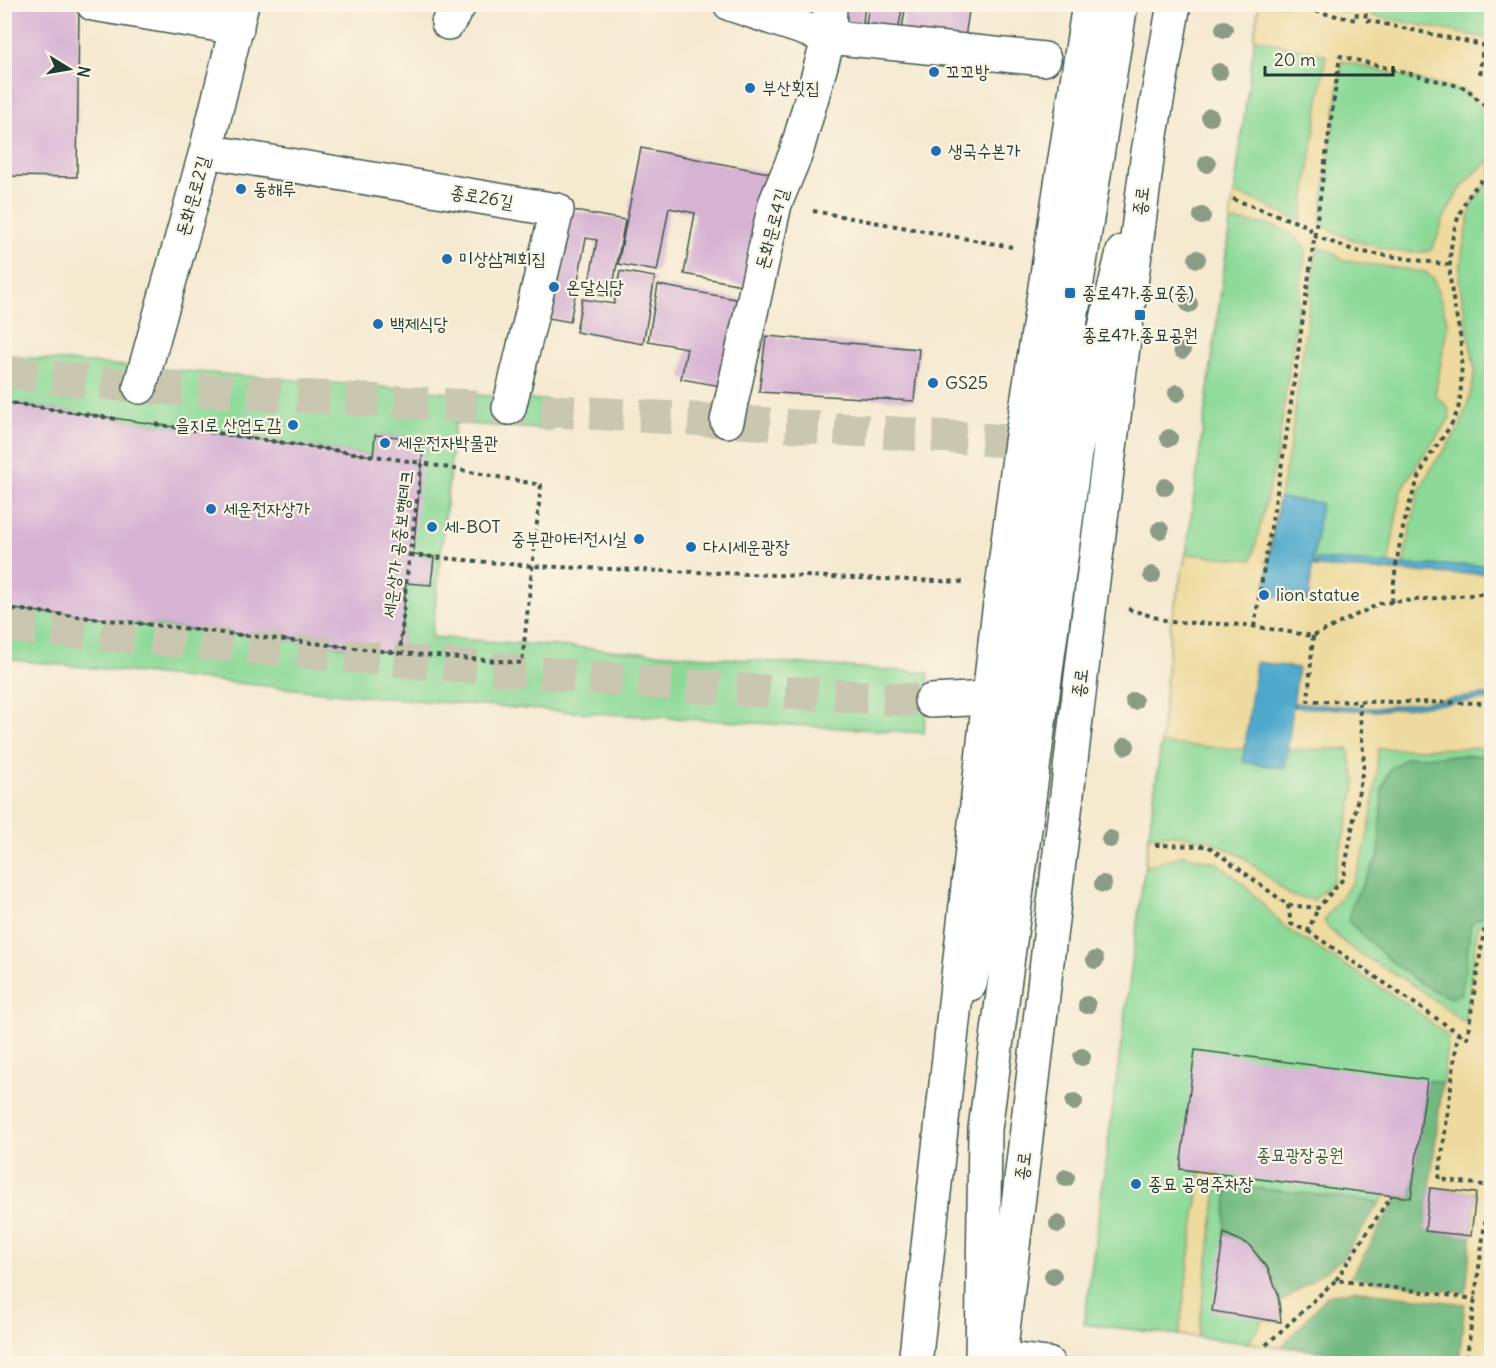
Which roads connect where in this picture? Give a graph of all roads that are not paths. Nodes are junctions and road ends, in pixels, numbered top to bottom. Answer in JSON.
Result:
{"nodes":[{"id":1,"x":93,"y":4,"type":"edge"},
{"id":2,"x":730,"y":4,"type":"edge"},
{"id":3,"x":830,"y":4,"type":"edge"},
{"id":4,"x":1089,"y":4,"type":"edge"},
{"id":5,"x":1121,"y":4,"type":"edge"},
{"id":6,"x":1174,"y":4,"type":"edge"},
{"id":7,"x":239,"y":16,"type":"edge"},
{"id":8,"x":829,"y":37,"type":"junction"},
{"id":9,"x":1044,"y":58,"type":"dead end"},
{"id":10,"x":206,"y":151,"type":"junction"},
{"id":11,"x":140,"y":387,"type":"dead end"},
{"id":12,"x":509,"y":408,"type":"dead end"},
{"id":13,"x":727,"y":421,"type":"dead end"},
{"id":14,"x":988,"y":698,"type":"junction"},
{"id":15,"x":931,"y":701,"type":"tunnel mouth"},
{"id":16,"x":945,"y":1104,"type":"junction"},
{"id":17,"x":994,"y":1362,"type":"edge"},
{"id":18,"x":915,"y":1364,"type":"edge"},
{"id":19,"x":1048,"y":1364,"type":"edge"}],
"edges":[{"from":1,"to":7,"type":"main road"},
{"from":2,"to":8,"type":"main road"},
{"from":3,"to":8,"type":"main road","name":"돈화문로4길"},
{"from":4,"to":14,"type":"main road"},
{"from":5,"to":16,"type":"main road"},
{"from":6,"to":17,"type":"main road","name":"종로"},
{"from":7,"to":10,"type":"main road","name":"돈화문로2길"},
{"from":8,"to":9,"type":"main road"},
{"from":8,"to":13,"type":"main road","name":"돈화문로4길"},
{"from":10,"to":11,"type":"main road","name":"돈화문로2길"},
{"from":10,"to":12,"type":"main road","name":"종로26길"},
{"from":14,"to":15,"type":"main road"},
{"from":14,"to":16,"type":"main road"},
{"from":16,"to":18,"type":"main road"},
{"from":17,"to":19,"type":"main road"}]}
